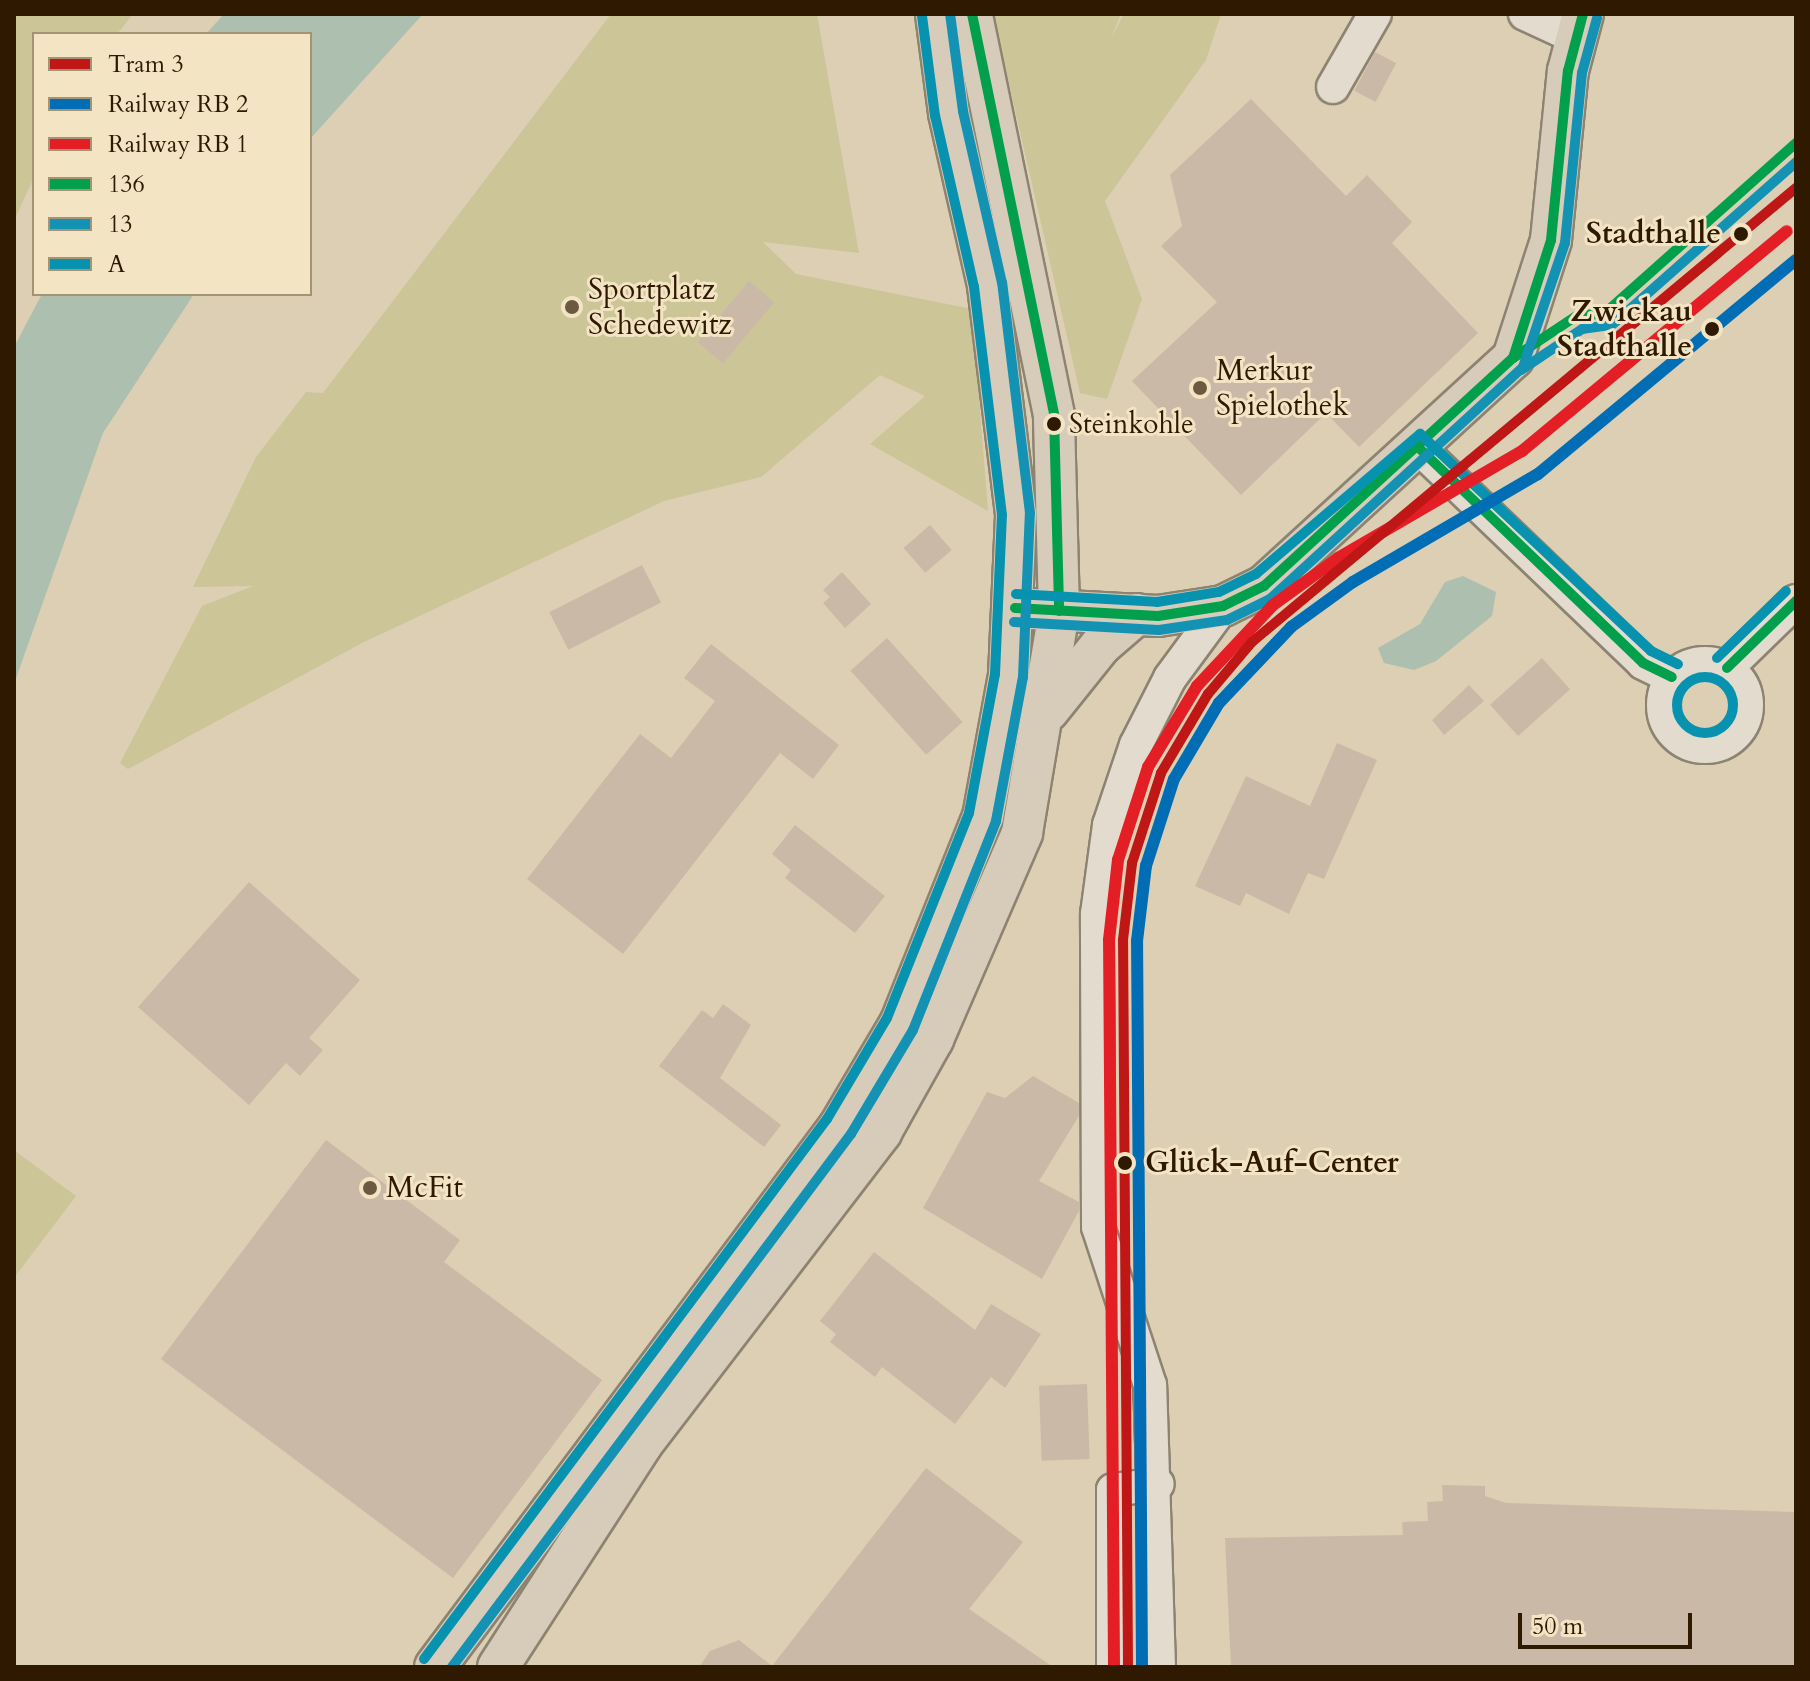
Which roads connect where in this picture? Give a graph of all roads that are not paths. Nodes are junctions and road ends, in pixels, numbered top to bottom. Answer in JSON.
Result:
{"nodes":[{"id":1,"x":936,"y":14,"type":"edge"},
{"id":2,"x":972,"y":14,"type":"edge"},
{"id":3,"x":1375,"y":14,"type":"edge"},
{"id":4,"x":1525,"y":14,"type":"edge"},
{"id":5,"x":1579,"y":25,"type":"edge"},
{"id":6,"x":1333,"y":87,"type":"dead end"},
{"id":7,"x":1419,"y":448,"type":"junction"},
{"id":8,"x":1796,"y":601,"type":"edge"},
{"id":9,"x":1223,"y":606,"type":"junction"},
{"id":10,"x":1015,"y":608,"type":"junction"},
{"id":11,"x":1059,"y":611,"type":"junction"},
{"id":12,"x":1137,"y":614,"type":"junction"},
{"id":13,"x":1727,"y":668,"type":"junction"},
{"id":14,"x":1672,"y":677,"type":"junction"},
{"id":15,"x":1047,"y":712,"type":"junction"},
{"id":16,"x":1158,"y":1484,"type":"junction"},
{"id":17,"x":435,"y":1667,"type":"edge"},
{"id":18,"x":498,"y":1667,"type":"edge"},
{"id":19,"x":1113,"y":1667,"type":"edge"},
{"id":20,"x":1159,"y":1667,"type":"edge"}],
"edges":[{"from":1,"to":10,"type":"main road"},
{"from":2,"to":11,"type":"main road"},
{"from":3,"to":6,"type":"street"},
{"from":4,"to":5,"type":"street"},
{"from":5,"to":7,"type":"main road"},
{"from":7,"to":9,"type":"main road"},
{"from":7,"to":14,"type":"street"},
{"from":8,"to":13,"type":"street"},
{"from":9,"to":12,"type":"main road"},
{"from":9,"to":16,"type":"street"},
{"from":10,"to":11,"type":"main road"},
{"from":10,"to":17,"type":"main road"},
{"from":11,"to":12,"type":"main road"},
{"from":11,"to":15,"type":"main road"},
{"from":12,"to":15,"type":"main road"},
{"from":13,"to":14,"type":"street"},
{"from":13,"to":14,"type":"street"},
{"from":15,"to":18,"type":"main road"},
{"from":16,"to":19,"type":"street"},
{"from":16,"to":20,"type":"street"}]}
